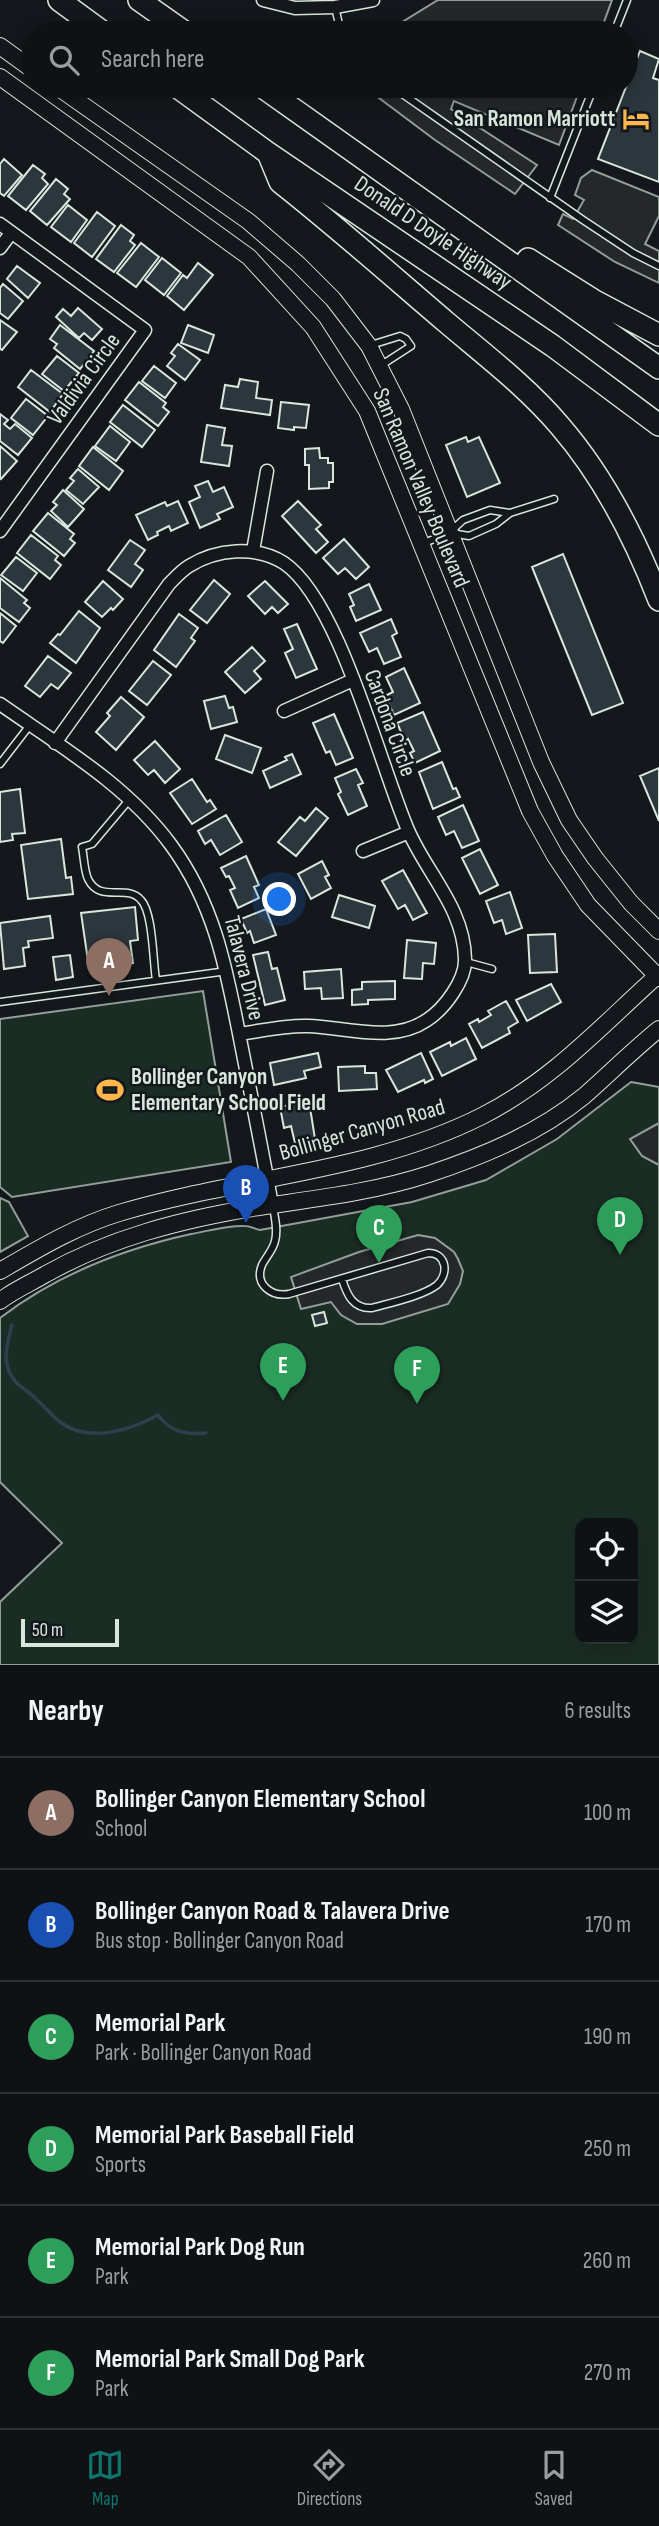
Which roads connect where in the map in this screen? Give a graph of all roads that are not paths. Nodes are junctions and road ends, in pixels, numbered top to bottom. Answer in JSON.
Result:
{"nodes":[{"id":1,"x":59,"y":0,"type":"edge"},
{"id":2,"x":139,"y":0,"type":"edge"},
{"id":3,"x":263,"y":0,"type":"edge"},
{"id":4,"x":373,"y":0,"type":"edge"},
{"id":5,"x":627,"y":0,"type":"edge"},
{"id":6,"x":335,"y":7,"type":"junction"},
{"id":7,"x":88,"y":21,"type":"edge"},
{"id":8,"x":170,"y":21,"type":"edge"},
{"id":9,"x":338,"y":21,"type":"edge"},
{"id":10,"x":619,"y":21,"type":"edge"},
{"id":11,"x":0,"y":46,"type":"edge"},
{"id":12,"x":21,"y":61,"type":"edge"},
{"id":13,"x":0,"y":77,"type":"edge"},
{"id":14,"x":21,"y":92,"type":"edge"},
{"id":15,"x":29,"y":98,"type":"edge"},
{"id":16,"x":73,"y":98,"type":"edge"},
{"id":17,"x":192,"y":98,"type":"edge"},
{"id":18,"x":278,"y":98,"type":"edge"},
{"id":19,"x":408,"y":98,"type":"edge"},
{"id":20,"x":589,"y":98,"type":"edge"},
{"id":21,"x":268,"y":153,"type":"junction"},
{"id":22,"x":550,"y":198,"type":"junction"},
{"id":23,"x":0,"y":225,"type":"edge"},
{"id":24,"x":11,"y":233,"type":"junction"},
{"id":25,"x":489,"y":247,"type":"junction"},
{"id":26,"x":0,"y":248,"type":"edge"},
{"id":27,"x":659,"y":266,"type":"edge"},
{"id":28,"x":659,"y":335,"type":"edge"},
{"id":29,"x":369,"y":346,"type":"junction"},
{"id":30,"x":380,"y":366,"type":"junction"},
{"id":31,"x":659,"y":368,"type":"edge"},
{"id":32,"x":659,"y":425,"type":"edge"},
{"id":33,"x":267,"y":471,"type":"dead end"},
{"id":34,"x":554,"y":499,"type":"dead end"},
{"id":35,"x":510,"y":513,"type":"junction"},
{"id":36,"x":0,"y":531,"type":"edge"},
{"id":37,"x":449,"y":533,"type":"junction"},
{"id":38,"x":422,"y":544,"type":"junction"},
{"id":39,"x":253,"y":551,"type":"junction"},
{"id":40,"x":659,"y":600,"type":"edge"},
{"id":41,"x":353,"y":680,"type":"junction"},
{"id":42,"x":0,"y":704,"type":"edge"},
{"id":43,"x":284,"y":711,"type":"dead end"},
{"id":44,"x":30,"y":725,"type":"junction"},
{"id":45,"x":55,"y":743,"type":"junction"},
{"id":46,"x":0,"y":764,"type":"edge"},
{"id":47,"x":130,"y":800,"type":"junction"},
{"id":48,"x":409,"y":832,"type":"junction"},
{"id":49,"x":363,"y":851,"type":"dead end"},
{"id":50,"x":631,"y":903,"type":"junction"},
{"id":51,"x":659,"y":914,"type":"edge"},
{"id":52,"x":659,"y":931,"type":"edge"},
{"id":53,"x":466,"y":962,"type":"junction"},
{"id":54,"x":492,"y":969,"type":"dead end"},
{"id":55,"x":227,"y":971,"type":"junction"},
{"id":56,"x":658,"y":976,"type":"edge"},
{"id":57,"x":156,"y":980,"type":"junction"},
{"id":58,"x":0,"y":1002,"type":"edge"},
{"id":59,"x":659,"y":1029,"type":"edge"},
{"id":60,"x":239,"y":1034,"type":"junction"},
{"id":61,"x":268,"y":1181,"type":"junction"},
{"id":62,"x":272,"y":1205,"type":"junction"},
{"id":63,"x":0,"y":1271,"type":"edge"},
{"id":64,"x":342,"y":1279,"type":"junction"},
{"id":65,"x":0,"y":1301,"type":"edge"}],
"edges":[{"from":1,"to":7,"type":"highway"},
{"from":2,"to":8,"type":"highway"},
{"from":3,"to":6,"type":"street"},
{"from":4,"to":6,"type":"street"},
{"from":5,"to":10,"type":"lane"},
{"from":6,"to":9,"type":"lane"},
{"from":11,"to":12,"type":"main road"},
{"from":13,"to":14,"type":"main road","name":"San Ramon Valley Boulevard"},
{"from":15,"to":38,"type":"main road","name":"San Ramon Valley Boulevard"},
{"from":16,"to":29,"type":"main road","name":"San Ramon Valley Boulevard"},
{"from":17,"to":21,"type":"highway","name":"Donald D Doyle Highway"},
{"from":18,"to":25,"type":"highway","name":"Donald D Doyle Highway"},
{"from":19,"to":22,"type":"lane"},
{"from":20,"to":22,"type":"lane"},
{"from":21,"to":32,"type":"highway","name":"Donald D Doyle Highway"},
{"from":21,"to":40,"type":"highway"},
{"from":22,"to":27,"type":"lane"},
{"from":23,"to":24,"type":"street","name":"Valdivia Circle"},
{"from":24,"to":26,"type":"street"},
{"from":24,"to":36,"type":"street","name":"Valdivia Circle"},
{"from":25,"to":28,"type":"highway"},
{"from":25,"to":31,"type":"highway","name":"Donald D Doyle Highway"},
{"from":29,"to":30,"type":"main road","name":"San Ramon Valley Boulevard"},
{"from":29,"to":30,"type":"lane"},
{"from":30,"to":37,"type":"main road","name":"San Ramon Valley Boulevard"},
{"from":33,"to":39,"type":"street"},
{"from":34,"to":35,"type":"lane"},
{"from":35,"to":37,"type":"lane"},
{"from":35,"to":37,"type":"lane"},
{"from":37,"to":38,"type":"lane"},
{"from":37,"to":50,"type":"main road","name":"San Ramon Valley Boulevard"},
{"from":38,"to":56,"type":"main road","name":"San Ramon Valley Boulevard"},
{"from":39,"to":41,"type":"street","name":"Cardona Circle"},
{"from":39,"to":45,"type":"street","name":"Cardona Circle"},
{"from":41,"to":43,"type":"street"},
{"from":41,"to":48,"type":"street","name":"Cardona Circle"},
{"from":42,"to":44,"type":"street","name":"Talavera Drive"},
{"from":44,"to":45,"type":"street","name":"Talavera Drive"},
{"from":44,"to":46,"type":"lane"},
{"from":45,"to":47,"type":"street","name":"Talavera Drive"},
{"from":47,"to":55,"type":"street","name":"Talavera Drive"},
{"from":47,"to":57,"type":"lane"},
{"from":48,"to":49,"type":"street"},
{"from":48,"to":53,"type":"street","name":"Cardona Circle"},
{"from":50,"to":51,"type":"main road"},
{"from":50,"to":52,"type":"main road","name":"San Ramon Valley Boulevard"},
{"from":53,"to":54,"type":"lane"},
{"from":53,"to":60,"type":"street"},
{"from":55,"to":57,"type":"lane"},
{"from":55,"to":60,"type":"street","name":"Talavera Drive"},
{"from":56,"to":61,"type":"main road","name":"Bollinger Canyon Road"},
{"from":57,"to":58,"type":"lane"},
{"from":59,"to":62,"type":"main road"},
{"from":60,"to":61,"type":"street","name":"Talavera Drive"},
{"from":61,"to":62,"type":"street","name":"Talavera Drive"},
{"from":61,"to":63,"type":"main road","name":"Bollinger Canyon Road"},
{"from":62,"to":64,"type":"lane"},
{"from":62,"to":65,"type":"main road"},
{"from":64,"to":64,"type":"lane"}]}
